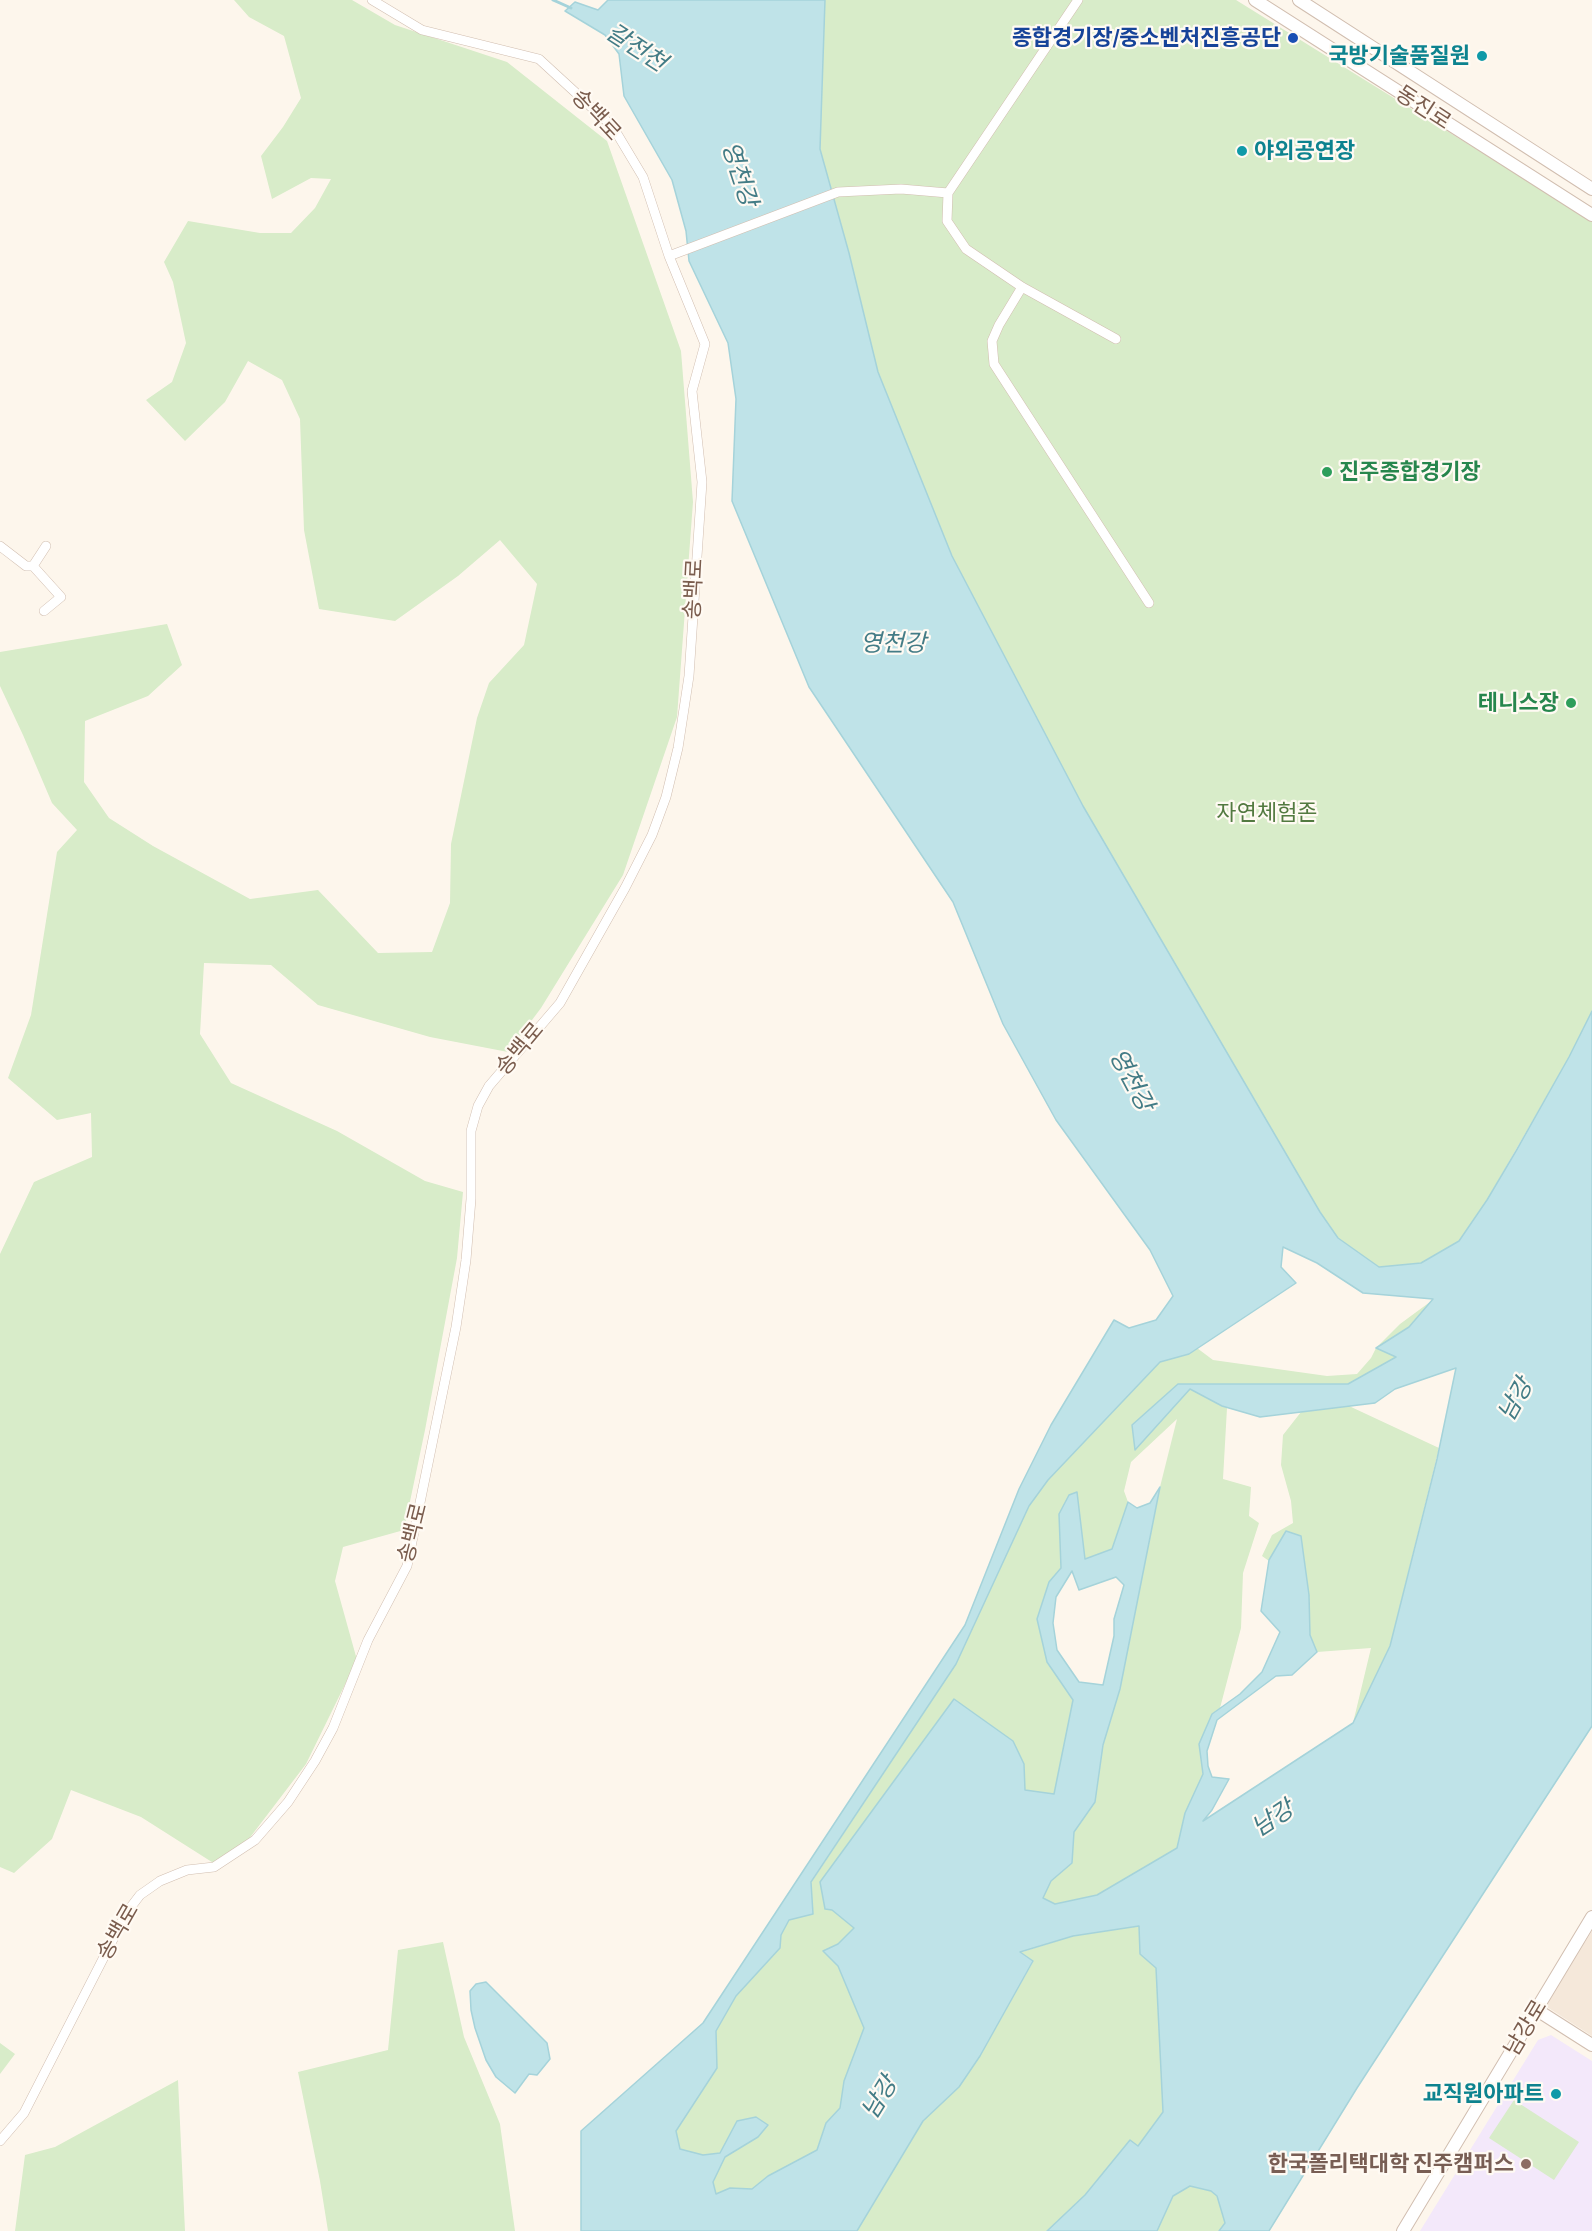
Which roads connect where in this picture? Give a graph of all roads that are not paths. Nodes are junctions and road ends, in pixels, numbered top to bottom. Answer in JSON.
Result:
{"nodes":[{"id":1,"x":372,"y":0,"type":"edge"},
{"id":2,"x":1078,"y":0,"type":"edge"},
{"id":3,"x":1255,"y":0,"type":"edge"},
{"id":4,"x":1299,"y":0,"type":"edge"},
{"id":5,"x":1592,"y":189,"type":"edge"},
{"id":6,"x":948,"y":194,"type":"junction"},
{"id":7,"x":1592,"y":215,"type":"edge"},
{"id":8,"x":669,"y":256,"type":"junction"},
{"id":9,"x":1022,"y":287,"type":"junction"},
{"id":10,"x":1116,"y":339,"type":"dead end"},
{"id":11,"x":0,"y":546,"type":"edge"},
{"id":12,"x":46,"y":546,"type":"dead end"},
{"id":13,"x":33,"y":566,"type":"junction"},
{"id":14,"x":1149,"y":603,"type":"dead end"},
{"id":15,"x":45,"y":611,"type":"dead end"},
{"id":16,"x":1592,"y":1917,"type":"edge"},
{"id":17,"x":1537,"y":2010,"type":"junction"},
{"id":18,"x":1592,"y":2045,"type":"edge"},
{"id":19,"x":0,"y":2141,"type":"edge"},
{"id":20,"x":1403,"y":2231,"type":"edge"}],
"edges":[{"from":1,"to":8,"type":"street","name":"송백로"},
{"from":2,"to":6,"type":"street"},
{"from":3,"to":7,"type":"street","name":"동진로"},
{"from":4,"to":5,"type":"street","name":"동진로"},
{"from":6,"to":8,"type":"street"},
{"from":6,"to":9,"type":"street"},
{"from":8,"to":19,"type":"street","name":"송백로"},
{"from":9,"to":10,"type":"street"},
{"from":9,"to":14,"type":"street"},
{"from":11,"to":13,"type":"street"},
{"from":12,"to":13,"type":"street"},
{"from":13,"to":15,"type":"street"},
{"from":16,"to":17,"type":"street","name":"남강로"},
{"from":17,"to":18,"type":"street"},
{"from":17,"to":20,"type":"street","name":"남강로"}]}
